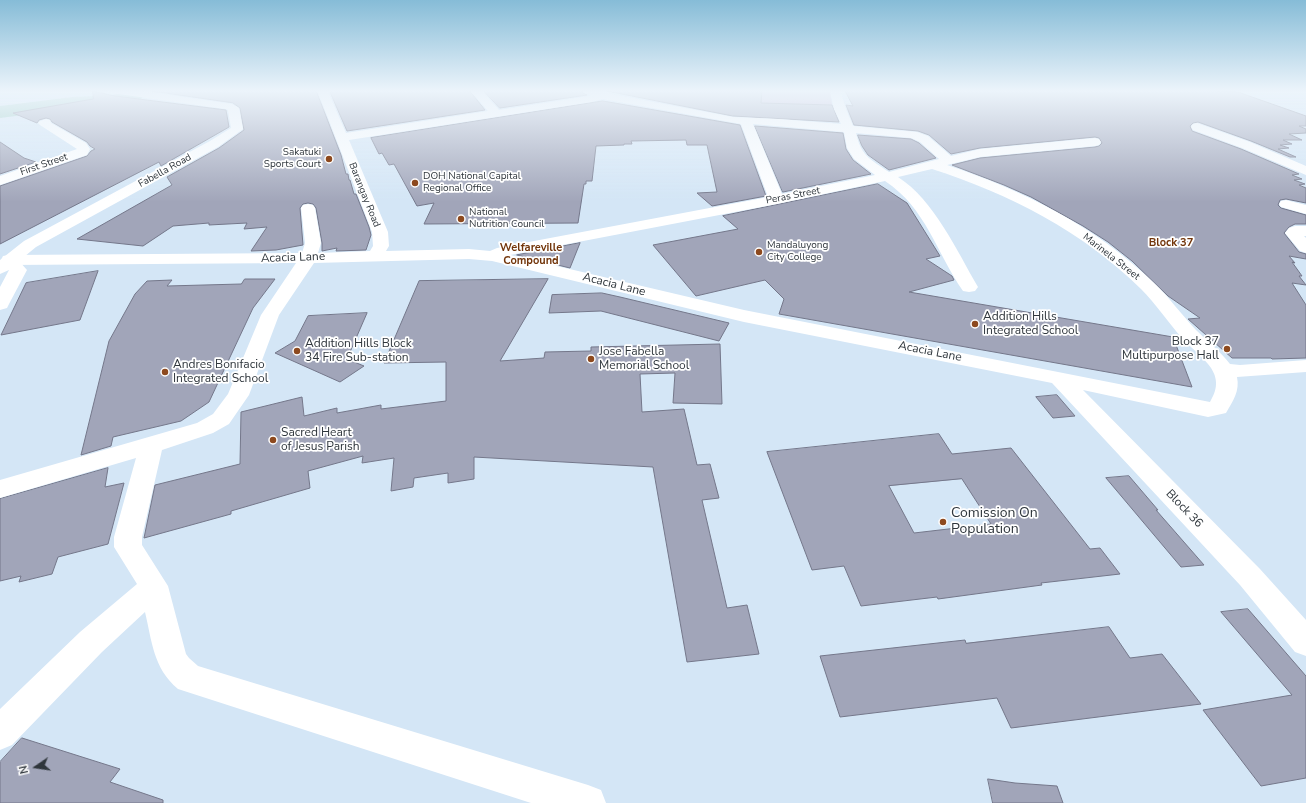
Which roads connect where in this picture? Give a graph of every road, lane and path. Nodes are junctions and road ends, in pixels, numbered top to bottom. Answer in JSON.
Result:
{"nodes":[{"id":1,"x":50,"y":127,"type":"edge"},
{"id":2,"x":237,"y":127,"type":"edge"},
{"id":3,"x":338,"y":127,"type":"edge"},
{"id":4,"x":403,"y":127,"type":"edge"},
{"id":5,"x":748,"y":127,"type":"edge"},
{"id":6,"x":834,"y":127,"type":"edge"},
{"id":7,"x":1197,"y":127,"type":"edge"},
{"id":8,"x":849,"y":129,"type":"junction"},
{"id":9,"x":342,"y":137,"type":"junction"},
{"id":10,"x":1095,"y":142,"type":"dead end"},
{"id":11,"x":940,"y":163,"type":"junction"},
{"id":12,"x":1306,"y":171,"type":"edge"},
{"id":13,"x":888,"y":176,"type":"junction"},
{"id":14,"x":0,"y":181,"type":"edge"},
{"id":15,"x":776,"y":200,"type":"junction"},
{"id":16,"x":1286,"y":204,"type":"dead end"},
{"id":17,"x":308,"y":208,"type":"dead end"},
{"id":18,"x":1306,"y":210,"type":"edge"},
{"id":19,"x":1306,"y":232,"type":"edge"},
{"id":20,"x":1306,"y":248,"type":"edge"},
{"id":21,"x":376,"y":256,"type":"junction"},
{"id":22,"x":492,"y":256,"type":"junction"},
{"id":23,"x":309,"y":257,"type":"junction"},
{"id":24,"x":5,"y":266,"type":"edge"},
{"id":25,"x":969,"y":287,"type":"dead end"},
{"id":26,"x":0,"y":304,"type":"edge"},
{"id":27,"x":1306,"y":366,"type":"edge"},
{"id":28,"x":1224,"y":370,"type":"junction"},
{"id":29,"x":1059,"y":378,"type":"junction"},
{"id":30,"x":151,"y":445,"type":"junction"},
{"id":31,"x":0,"y":489,"type":"edge"},
{"id":32,"x":154,"y":586,"type":"junction"},
{"id":33,"x":1306,"y":642,"type":"edge"},
{"id":34,"x":0,"y":733,"type":"edge"},
{"id":35,"x":588,"y":803,"type":"edge"}],
"edges":[{"from":1,"to":14,"type":"street","name":"First Street"},
{"from":2,"to":24,"type":"street","name":"Fabella Road"},
{"from":3,"to":9,"type":"street","name":"Barangay Road"},
{"from":4,"to":9,"type":"street"},
{"from":5,"to":15,"type":"street"},
{"from":6,"to":8,"type":"street"},
{"from":7,"to":12,"type":"street"},
{"from":8,"to":11,"type":"street"},
{"from":8,"to":13,"type":"street"},
{"from":9,"to":21,"type":"street","name":"Barangay Road"},
{"from":10,"to":11,"type":"street","name":"Peras Street"},
{"from":11,"to":13,"type":"street","name":"Peras Street"},
{"from":11,"to":28,"type":"street","name":"Marinela Street"},
{"from":13,"to":15,"type":"street","name":"Peras Street"},
{"from":13,"to":25,"type":"street"},
{"from":15,"to":22,"type":"street","name":"Peras Street"},
{"from":16,"to":18,"type":"street"},
{"from":17,"to":23,"type":"street"},
{"from":19,"to":20,"type":"street"},
{"from":21,"to":22,"type":"street","name":"Acacia Lane"},
{"from":21,"to":23,"type":"street","name":"Acacia Lane"},
{"from":22,"to":29,"type":"street","name":"Acacia Lane"},
{"from":23,"to":24,"type":"street","name":"Acacia Lane"},
{"from":23,"to":30,"type":"street"},
{"from":24,"to":26,"type":"street"},
{"from":27,"to":28,"type":"street"},
{"from":28,"to":29,"type":"street","name":"Acacia Lane"},
{"from":29,"to":33,"type":"street","name":"Block 36"},
{"from":30,"to":31,"type":"street"},
{"from":30,"to":32,"type":"street"},
{"from":32,"to":34,"type":"street"},
{"from":32,"to":35,"type":"street"}]}
